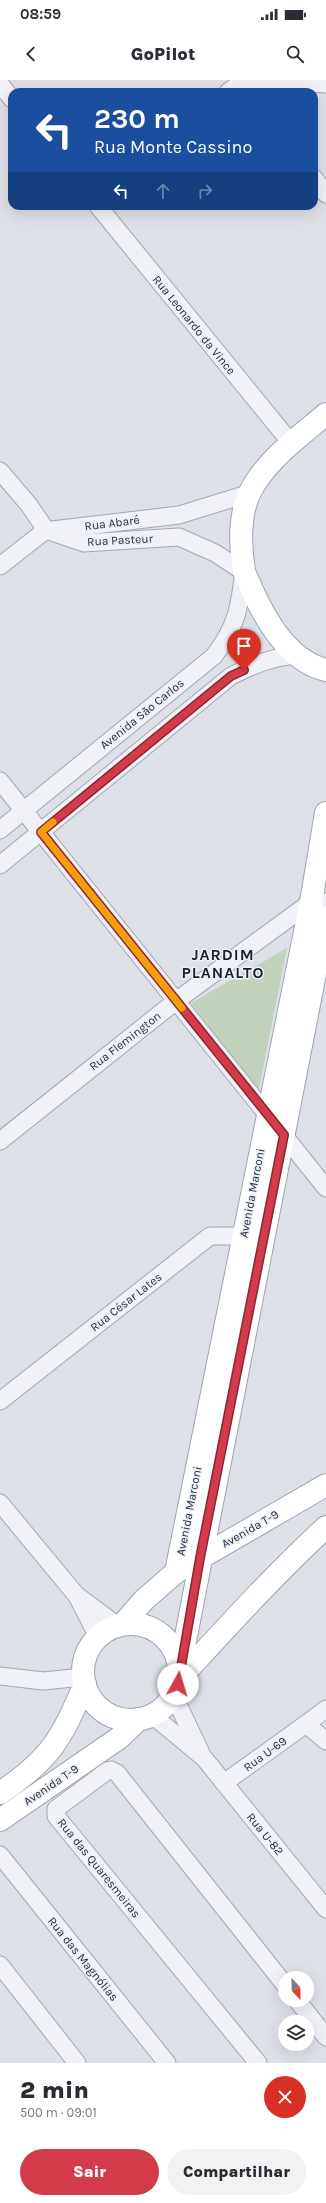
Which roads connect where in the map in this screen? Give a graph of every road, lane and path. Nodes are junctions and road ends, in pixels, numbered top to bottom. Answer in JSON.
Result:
{"nodes":[{"id":1,"x":0,"y":84,"type":"edge"},
{"id":2,"x":326,"y":84,"type":"edge"},
{"id":3,"x":243,"y":85,"type":"edge"},
{"id":4,"x":8,"y":94,"type":"edge"},
{"id":5,"x":318,"y":183,"type":"edge"},
{"id":6,"x":326,"y":194,"type":"edge"},
{"id":7,"x":101,"y":210,"type":"edge"},
{"id":8,"x":326,"y":414,"type":"edge"},
{"id":9,"x":291,"y":443,"type":"junction"},
{"id":10,"x":0,"y":471,"type":"edge"},
{"id":11,"x":250,"y":493,"type":"junction"},
{"id":12,"x":179,"y":515,"type":"junction"},
{"id":13,"x":46,"y":530,"type":"junction"},
{"id":14,"x":179,"y":537,"type":"junction"},
{"id":15,"x":0,"y":566,"type":"edge"},
{"id":16,"x":244,"y":572,"type":"junction"},
{"id":17,"x":297,"y":655,"type":"junction"},
{"id":18,"x":214,"y":656,"type":"junction"},
{"id":19,"x":323,"y":674,"type":"edge"},
{"id":20,"x":231,"y":676,"type":"junction"},
{"id":21,"x":0,"y":781,"type":"edge"},
{"id":22,"x":24,"y":810,"type":"junction"},
{"id":23,"x":326,"y":813,"type":"edge"},
{"id":24,"x":0,"y":830,"type":"edge"},
{"id":25,"x":41,"y":832,"type":"junction"},
{"id":26,"x":0,"y":865,"type":"edge"},
{"id":27,"x":321,"y":907,"type":"edge"},
{"id":28,"x":176,"y":1001,"type":"junction"},
{"id":29,"x":267,"y":1115,"type":"junction"},
{"id":30,"x":284,"y":1135,"type":"junction"},
{"id":31,"x":0,"y":1141,"type":"edge"},
{"id":32,"x":326,"y":1188,"type":"edge"},
{"id":33,"x":243,"y":1235,"type":"junction"},
{"id":34,"x":264,"y":1237,"type":"junction"},
{"id":35,"x":0,"y":1401,"type":"edge"},
{"id":36,"x":326,"y":1485,"type":"edge"},
{"id":37,"x":0,"y":1503,"type":"edge"},
{"id":38,"x":326,"y":1527,"type":"edge"},
{"id":39,"x":200,"y":1558,"type":"junction"},
{"id":40,"x":176,"y":1572,"type":"junction"},
{"id":41,"x":77,"y":1596,"type":"junction"},
{"id":42,"x":120,"y":1625,"type":"junction"},
{"id":43,"x":98,"y":1637,"type":"junction"},
{"id":44,"x":0,"y":1676,"type":"edge"},
{"id":45,"x":178,"y":1680,"type":"junction"},
{"id":46,"x":84,"y":1681,"type":"junction"},
{"id":47,"x":326,"y":1709,"type":"edge"},
{"id":48,"x":146,"y":1717,"type":"junction"},
{"id":49,"x":306,"y":1724,"type":"junction"},
{"id":50,"x":326,"y":1740,"type":"edge"},
{"id":51,"x":204,"y":1758,"type":"junction"},
{"id":52,"x":224,"y":1783,"type":"junction"},
{"id":53,"x":0,"y":1793,"type":"edge"},
{"id":54,"x":0,"y":1820,"type":"edge"},
{"id":55,"x":0,"y":1855,"type":"edge"},
{"id":56,"x":326,"y":1909,"type":"edge"},
{"id":57,"x":0,"y":1965,"type":"edge"},
{"id":58,"x":278,"y":1976,"type":"edge"},
{"id":59,"x":302,"y":2007,"type":"edge"},
{"id":60,"x":326,"y":2037,"type":"edge"},
{"id":61,"x":77,"y":2063,"type":"edge"},
{"id":62,"x":167,"y":2063,"type":"edge"},
{"id":63,"x":258,"y":2063,"type":"edge"}],
"edges":[{"from":1,"to":4,"type":"street"},
{"from":2,"to":3,"type":"street"},
{"from":5,"to":6,"type":"street"},
{"from":7,"to":9,"type":"street","name":"Rua Leonardo da Vince"},
{"from":8,"to":9,"type":"main road"},
{"from":9,"to":11,"type":"main road"},
{"from":10,"to":13,"type":"street"},
{"from":11,"to":12,"type":"street","name":"Rua Abaré"},
{"from":11,"to":16,"type":"main road"},
{"from":12,"to":13,"type":"street","name":"Rua Abaré"},
{"from":12,"to":14,"type":"street"},
{"from":13,"to":14,"type":"street","name":"Rua Pasteur"},
{"from":13,"to":15,"type":"street"},
{"from":14,"to":16,"type":"street","name":"Rua Pasteur"},
{"from":16,"to":17,"type":"main road"},
{"from":16,"to":18,"type":"street","name":"Avenida São Carlos"},
{"from":17,"to":19,"type":"main road"},
{"from":17,"to":20,"type":"street"},
{"from":18,"to":20,"type":"street"},
{"from":18,"to":22,"type":"street","name":"Avenida São Carlos"},
{"from":20,"to":25,"type":"street"},
{"from":21,"to":22,"type":"street"},
{"from":22,"to":24,"type":"street","name":"Avenida São Carlos"},
{"from":22,"to":25,"type":"street"},
{"from":23,"to":27,"type":"main road","name":"Avenida Marconi"},
{"from":25,"to":26,"type":"street"},
{"from":25,"to":28,"type":"street"},
{"from":27,"to":28,"type":"street","name":"Rua Flemington"},
{"from":27,"to":29,"type":"main road","name":"Avenida Marconi"},
{"from":27,"to":30,"type":"main road","name":"Avenida Marconi"},
{"from":28,"to":29,"type":"street"},
{"from":28,"to":31,"type":"street","name":"Rua Flemington"},
{"from":29,"to":30,"type":"street"},
{"from":29,"to":33,"type":"main road","name":"Avenida Marconi"},
{"from":30,"to":32,"type":"street"},
{"from":30,"to":34,"type":"main road","name":"Avenida Marconi"},
{"from":33,"to":34,"type":"street","name":"Rua César Lates"},
{"from":33,"to":35,"type":"street","name":"Rua César Lates"},
{"from":33,"to":40,"type":"main road","name":"Avenida Marconi"},
{"from":34,"to":39,"type":"main road","name":"Avenida Marconi"},
{"from":36,"to":39,"type":"main road","name":"Avenida T-9"},
{"from":37,"to":41,"type":"street"},
{"from":38,"to":45,"type":"main road"},
{"from":39,"to":40,"type":"main road","name":"Avenida T-9"},
{"from":39,"to":45,"type":"main road","name":"Avenida Marconi"},
{"from":40,"to":42,"type":"main road","name":"Avenida T-9"},
{"from":41,"to":42,"type":"street"},
{"from":41,"to":43,"type":"street"},
{"from":42,"to":43,"type":"main road"},
{"from":42,"to":45,"type":"main road"},
{"from":43,"to":46,"type":"main road"},
{"from":44,"to":46,"type":"street"},
{"from":45,"to":48,"type":"main road"},
{"from":45,"to":51,"type":"street","name":"Rua U-82"},
{"from":46,"to":48,"type":"main road"},
{"from":46,"to":53,"type":"main road","name":"Avenida T-9"},
{"from":47,"to":49,"type":"street","name":"Rua U-69"},
{"from":48,"to":51,"type":"street","name":"Rua U-82"},
{"from":48,"to":54,"type":"main road","name":"Avenida T-9"},
{"from":49,"to":50,"type":"street"},
{"from":49,"to":52,"type":"street","name":"Rua U-69"},
{"from":51,"to":52,"type":"street","name":"Rua U-82"},
{"from":52,"to":56,"type":"street","name":"Rua U-82"},
{"from":55,"to":62,"type":"street","name":"Rua das Magnólias"},
{"from":57,"to":61,"type":"street"},
{"from":58,"to":63,"type":"street","name":"Rua das Quaresmeiras"},
{"from":59,"to":60,"type":"street"}]}
